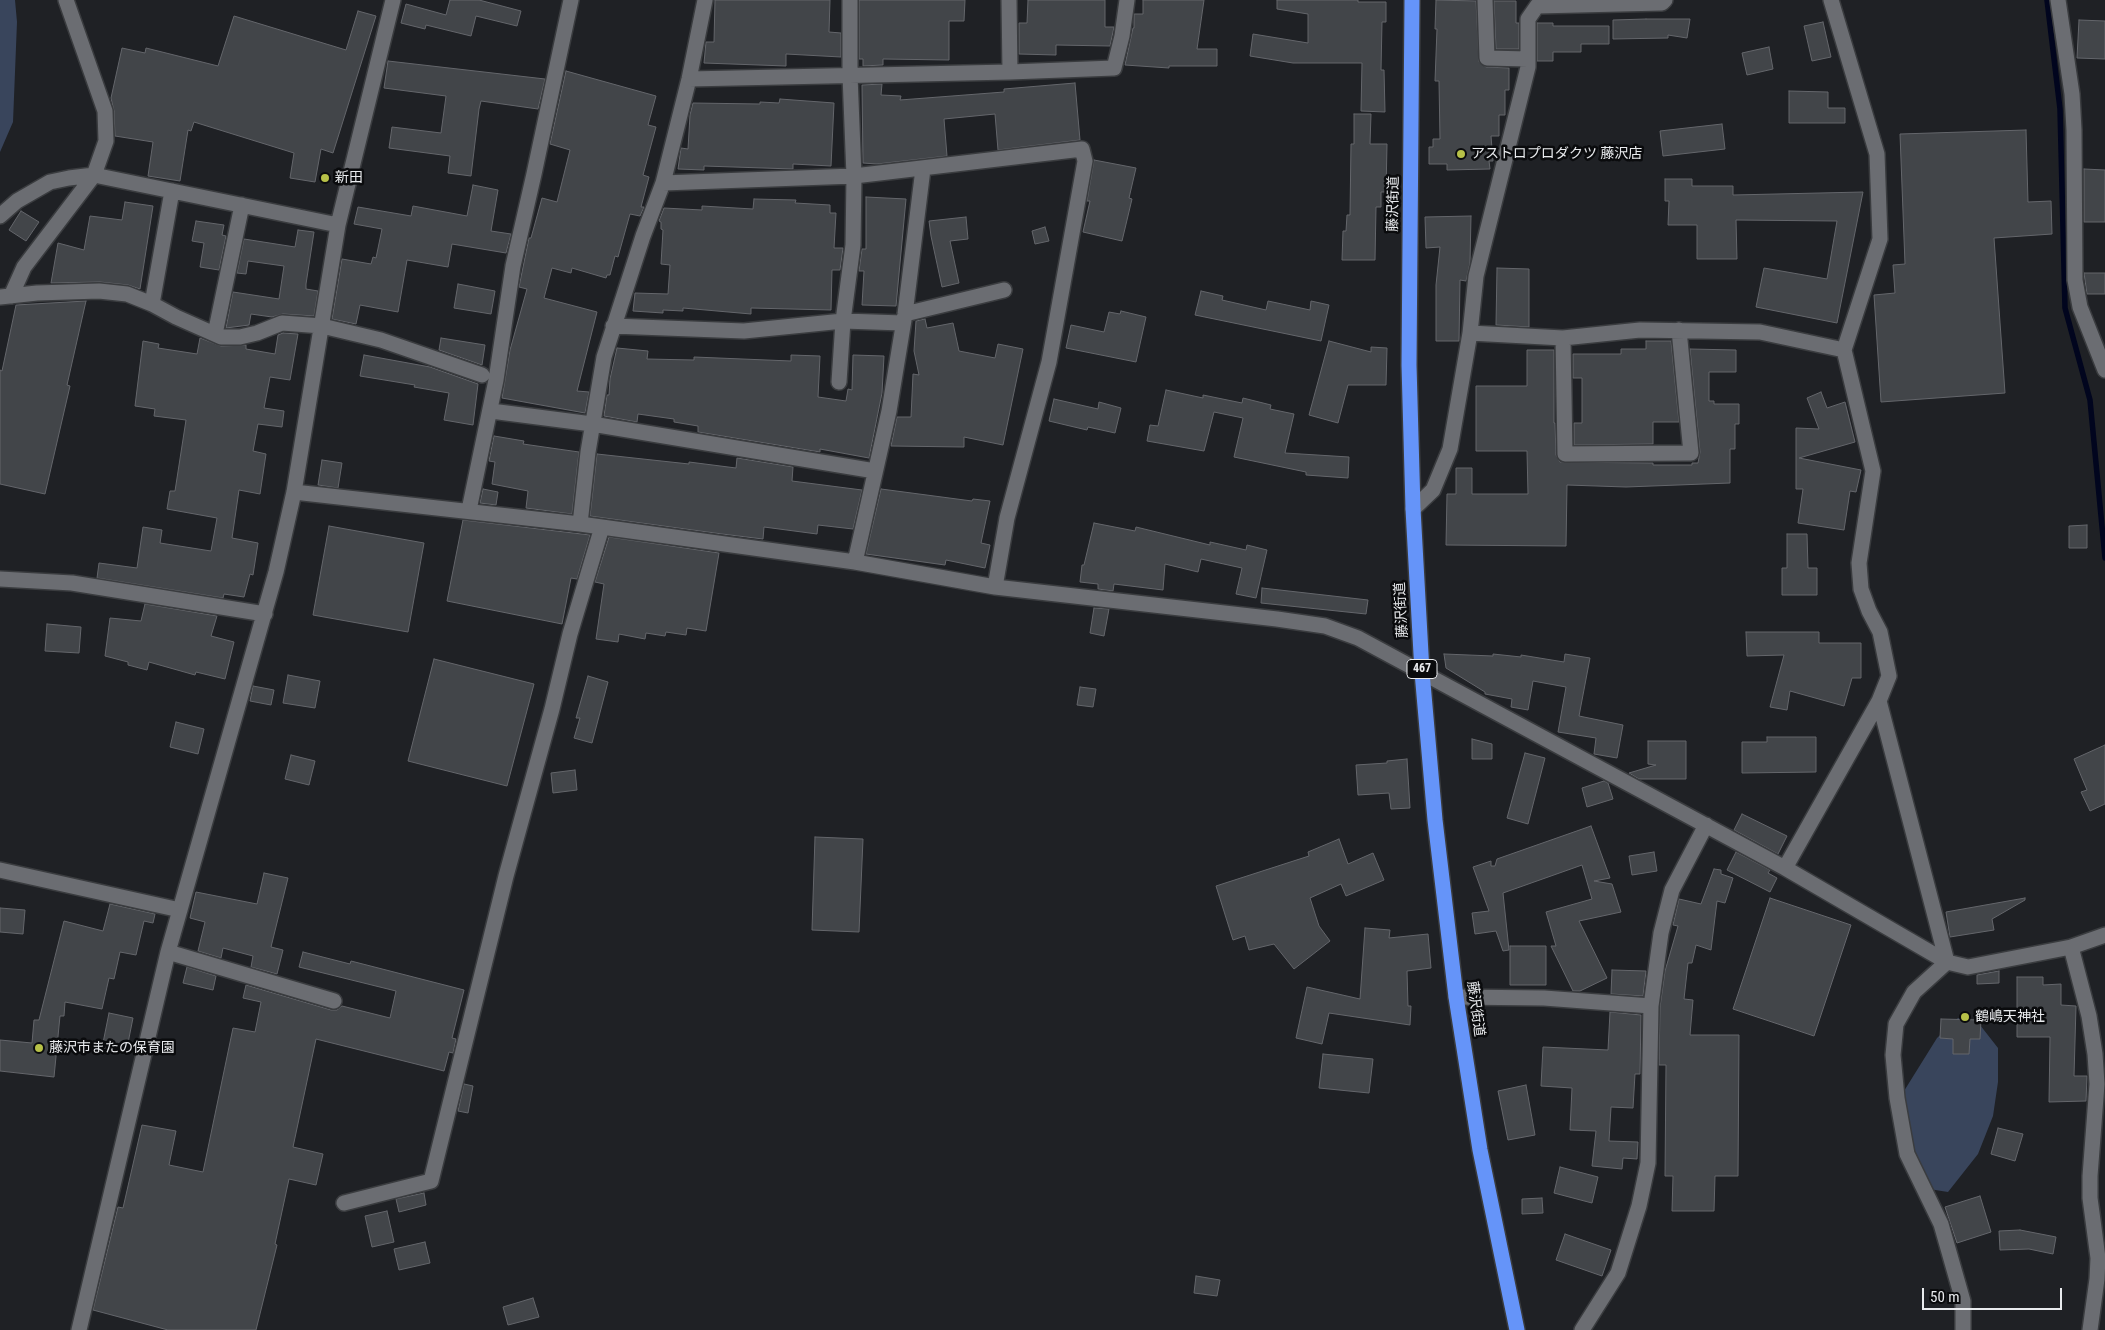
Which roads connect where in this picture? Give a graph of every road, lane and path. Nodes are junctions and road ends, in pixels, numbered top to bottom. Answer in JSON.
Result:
{"nodes":[{"id":1,"x":66,"y":0,"type":"edge"},
{"id":2,"x":393,"y":0,"type":"edge"},
{"id":3,"x":571,"y":0,"type":"edge"},
{"id":4,"x":705,"y":0,"type":"edge"},
{"id":5,"x":850,"y":0,"type":"edge"},
{"id":6,"x":1009,"y":0,"type":"edge"},
{"id":7,"x":1127,"y":0,"type":"edge"},
{"id":8,"x":1412,"y":0,"type":"edge"},
{"id":9,"x":1485,"y":0,"type":"edge"},
{"id":10,"x":1665,"y":0,"type":"edge"},
{"id":11,"x":1831,"y":0,"type":"edge"},
{"id":12,"x":2058,"y":0,"type":"edge"},
{"id":13,"x":1579,"y":2,"type":"edge"},
{"id":14,"x":1528,"y":59,"type":"junction"},
{"id":15,"x":1010,"y":72,"type":"junction"},
{"id":16,"x":850,"y":75,"type":"junction"},
{"id":17,"x":689,"y":79,"type":"junction"},
{"id":18,"x":923,"y":169,"type":"junction"},
{"id":19,"x":94,"y":175,"type":"junction"},
{"id":20,"x":854,"y":176,"type":"junction"},
{"id":21,"x":663,"y":183,"type":"junction"},
{"id":22,"x":172,"y":191,"type":"junction"},
{"id":23,"x":242,"y":205,"type":"junction"},
{"id":24,"x":0,"y":216,"type":"edge"},
{"id":25,"x":338,"y":225,"type":"junction"},
{"id":26,"x":1004,"y":290,"type":"dead end"},
{"id":27,"x":5,"y":296,"type":"edge"},
{"id":28,"x":152,"y":304,"type":"junction"},
{"id":29,"x":904,"y":318,"type":"junction"},
{"id":30,"x":843,"y":321,"type":"junction"},
{"id":31,"x":322,"y":326,"type":"junction"},
{"id":32,"x":613,"y":326,"type":"junction"},
{"id":33,"x":1679,"y":330,"type":"junction"},
{"id":34,"x":1470,"y":333,"type":"junction"},
{"id":35,"x":215,"y":334,"type":"junction"},
{"id":36,"x":1563,"y":338,"type":"junction"},
{"id":37,"x":1844,"y":350,"type":"junction"},
{"id":38,"x":2105,"y":370,"type":"edge"},
{"id":39,"x":482,"y":375,"type":"dead end"},
{"id":40,"x":839,"y":382,"type":"dead end"},
{"id":41,"x":491,"y":411,"type":"junction"},
{"id":42,"x":592,"y":424,"type":"junction"},
{"id":43,"x":875,"y":471,"type":"junction"},
{"id":44,"x":294,"y":492,"type":"junction"},
{"id":45,"x":1412,"y":509,"type":"junction"},
{"id":46,"x":469,"y":510,"type":"junction"},
{"id":47,"x":580,"y":524,"type":"junction"},
{"id":48,"x":602,"y":527,"type":"junction"},
{"id":49,"x":855,"y":562,"type":"junction"},
{"id":50,"x":0,"y":579,"type":"edge"},
{"id":51,"x":995,"y":587,"type":"junction"},
{"id":52,"x":265,"y":614,"type":"junction"},
{"id":53,"x":1422,"y":672,"type":"junction"},
{"id":54,"x":1879,"y":702,"type":"junction"},
{"id":55,"x":1706,"y":825,"type":"junction"},
{"id":56,"x":1785,"y":868,"type":"junction"},
{"id":57,"x":0,"y":870,"type":"edge"},
{"id":58,"x":180,"y":910,"type":"junction"},
{"id":59,"x":2105,"y":936,"type":"edge"},
{"id":60,"x":2071,"y":947,"type":"junction"},
{"id":61,"x":168,"y":952,"type":"junction"},
{"id":62,"x":1947,"y":962,"type":"junction"},
{"id":63,"x":1456,"y":996,"type":"junction"},
{"id":64,"x":334,"y":1001,"type":"dead end"},
{"id":65,"x":1651,"y":1006,"type":"junction"},
{"id":66,"x":344,"y":1204,"type":"dead end"},
{"id":67,"x":79,"y":1330,"type":"edge"},
{"id":68,"x":1517,"y":1330,"type":"edge"},
{"id":69,"x":1582,"y":1330,"type":"edge"},
{"id":70,"x":1963,"y":1330,"type":"edge"},
{"id":71,"x":2090,"y":1330,"type":"edge"}],
"edges":[{"from":1,"to":19,"type":"street"},
{"from":2,"to":25,"type":"street"},
{"from":3,"to":41,"type":"street"},
{"from":4,"to":17,"type":"street"},
{"from":5,"to":16,"type":"street"},
{"from":6,"to":15,"type":"street"},
{"from":7,"to":15,"type":"street"},
{"from":8,"to":45,"type":"highway","name":"藤沢街道","number":"467"},
{"from":9,"to":14,"type":"street"},
{"from":10,"to":13,"type":"street"},
{"from":11,"to":37,"type":"street"},
{"from":12,"to":38,"type":"street"},
{"from":13,"to":14,"type":"street"},
{"from":14,"to":34,"type":"street"},
{"from":15,"to":16,"type":"street"},
{"from":16,"to":17,"type":"street"},
{"from":16,"to":20,"type":"street"},
{"from":17,"to":21,"type":"street"},
{"from":18,"to":20,"type":"street"},
{"from":18,"to":29,"type":"street"},
{"from":18,"to":51,"type":"street"},
{"from":19,"to":22,"type":"street"},
{"from":19,"to":24,"type":"street"},
{"from":19,"to":27,"type":"street"},
{"from":20,"to":21,"type":"street"},
{"from":20,"to":30,"type":"street"},
{"from":21,"to":32,"type":"street"},
{"from":22,"to":23,"type":"street"},
{"from":22,"to":28,"type":"street"},
{"from":23,"to":25,"type":"street"},
{"from":23,"to":35,"type":"street"},
{"from":25,"to":31,"type":"street"},
{"from":26,"to":29,"type":"street"},
{"from":27,"to":28,"type":"street"},
{"from":28,"to":35,"type":"street"},
{"from":29,"to":30,"type":"street"},
{"from":29,"to":43,"type":"street"},
{"from":30,"to":32,"type":"street"},
{"from":30,"to":40,"type":"street"},
{"from":31,"to":35,"type":"street"},
{"from":31,"to":39,"type":"street"},
{"from":31,"to":44,"type":"street"},
{"from":32,"to":42,"type":"street"},
{"from":33,"to":36,"type":"street"},
{"from":33,"to":36,"type":"street"},
{"from":33,"to":37,"type":"street"},
{"from":34,"to":36,"type":"street"},
{"from":34,"to":45,"type":"street"},
{"from":37,"to":54,"type":"street"},
{"from":41,"to":42,"type":"street"},
{"from":41,"to":46,"type":"street"},
{"from":42,"to":43,"type":"street"},
{"from":42,"to":47,"type":"street"},
{"from":43,"to":49,"type":"street"},
{"from":44,"to":46,"type":"street"},
{"from":44,"to":52,"type":"street"},
{"from":45,"to":53,"type":"highway","name":"藤沢街道","number":"467"},
{"from":46,"to":47,"type":"street"},
{"from":47,"to":48,"type":"street"},
{"from":48,"to":49,"type":"street"},
{"from":48,"to":66,"type":"street"},
{"from":49,"to":51,"type":"street"},
{"from":50,"to":52,"type":"street"},
{"from":51,"to":53,"type":"street"},
{"from":52,"to":58,"type":"street"},
{"from":53,"to":55,"type":"street"},
{"from":53,"to":63,"type":"highway","name":"藤沢街道","number":"467"},
{"from":54,"to":56,"type":"street"},
{"from":54,"to":62,"type":"street"},
{"from":55,"to":56,"type":"street"},
{"from":55,"to":65,"type":"street"},
{"from":56,"to":62,"type":"street"},
{"from":57,"to":58,"type":"street"},
{"from":58,"to":61,"type":"street"},
{"from":59,"to":60,"type":"street"},
{"from":60,"to":62,"type":"street"},
{"from":60,"to":71,"type":"street"},
{"from":61,"to":64,"type":"street"},
{"from":61,"to":67,"type":"street"},
{"from":62,"to":70,"type":"street"},
{"from":63,"to":65,"type":"street"},
{"from":63,"to":68,"type":"highway","name":"藤沢街道","number":"467"},
{"from":65,"to":69,"type":"street"}]}
